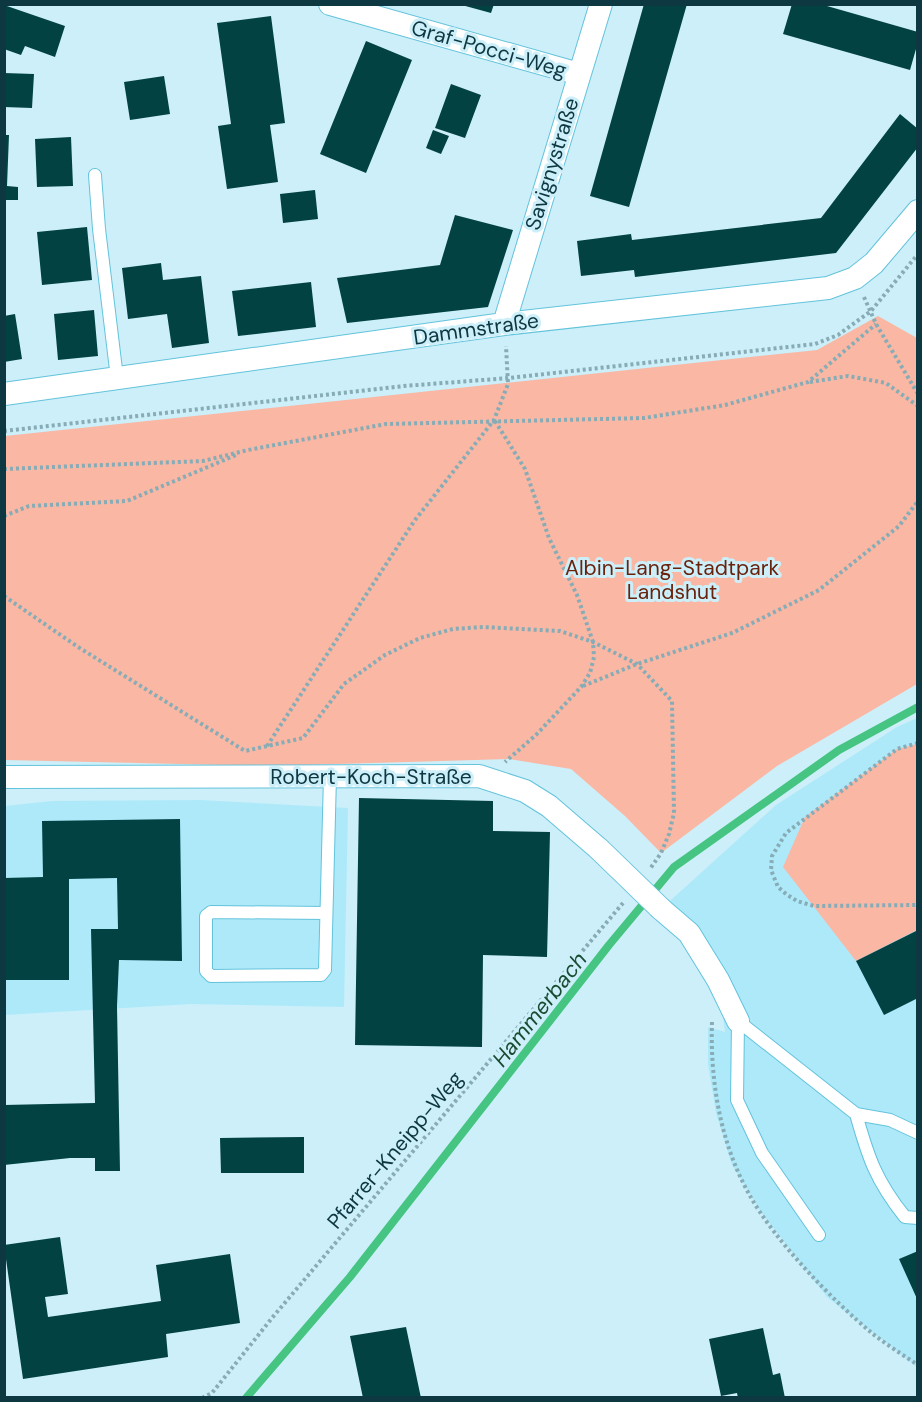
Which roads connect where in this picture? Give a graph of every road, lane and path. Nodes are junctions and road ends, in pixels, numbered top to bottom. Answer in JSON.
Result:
{"nodes":[{"id":1,"x":330,"y":4,"type":"edge"},
{"id":2,"x":600,"y":4,"type":"edge"},
{"id":3,"x":579,"y":74,"type":"junction"},
{"id":4,"x":95,"y":176,"type":"dead end"},
{"id":5,"x":918,"y":210,"type":"edge"},
{"id":6,"x":918,"y":254,"type":"edge"},
{"id":7,"x":855,"y":278,"type":"junction"},
{"id":8,"x":871,"y":311,"type":"junction"},
{"id":9,"x":504,"y":324,"type":"junction"},
{"id":10,"x":876,"y":324,"type":"junction"},
{"id":11,"x":117,"y":378,"type":"junction"},
{"id":12,"x":509,"y":378,"type":"junction"},
{"id":13,"x":808,"y":382,"type":"junction"},
{"id":14,"x":4,"y":394,"type":"edge"},
{"id":15,"x":918,"y":394,"type":"edge"},
{"id":16,"x":918,"y":406,"type":"edge"},
{"id":17,"x":494,"y":420,"type":"junction"},
{"id":18,"x":4,"y":431,"type":"edge"},
{"id":19,"x":248,"y":450,"type":"junction"},
{"id":20,"x":4,"y":469,"type":"edge"},
{"id":21,"x":918,"y":501,"type":"edge"},
{"id":22,"x":4,"y":516,"type":"edge"},
{"id":23,"x":4,"y":596,"type":"edge"},
{"id":24,"x":593,"y":642,"type":"junction"},
{"id":25,"x":637,"y":664,"type":"junction"},
{"id":26,"x":581,"y":687,"type":"junction"},
{"id":27,"x":918,"y":743,"type":"edge"},
{"id":28,"x":267,"y":747,"type":"junction"},
{"id":29,"x":330,"y":776,"type":"junction"},
{"id":30,"x":479,"y":776,"type":"junction"},
{"id":31,"x":4,"y":777,"type":"edge"},
{"id":32,"x":649,"y":871,"type":"dead end"},
{"id":33,"x":629,"y":895,"type":"dead end"},
{"id":34,"x":918,"y":905,"type":"edge"},
{"id":35,"x":327,"y":913,"type":"junction"},
{"id":36,"x":738,"y":1022,"type":"junction"},
{"id":37,"x":856,"y":1114,"type":"junction"},
{"id":38,"x":918,"y":1133,"type":"edge"},
{"id":39,"x":918,"y":1218,"type":"edge"},
{"id":40,"x":819,"y":1235,"type":"dead end"},
{"id":41,"x":202,"y":1398,"type":"edge"}],
"edges":[{"from":1,"to":3,"type":"street","name":"Graf-Pocci-Weg"},
{"from":2,"to":3,"type":"street","name":"Savignystraße"},
{"from":3,"to":9,"type":"street","name":"Savignystraße"},
{"from":4,"to":11,"type":"lane"},
{"from":5,"to":7,"type":"street","name":"Dammstraße"},
{"from":6,"to":8,"type":"path"},
{"from":7,"to":8,"type":"path"},
{"from":7,"to":9,"type":"street","name":"Dammstraße"},
{"from":8,"to":10,"type":"path"},
{"from":8,"to":12,"type":"path"},
{"from":9,"to":11,"type":"street","name":"Dammstraße"},
{"from":9,"to":12,"type":"path"},
{"from":10,"to":13,"type":"path"},
{"from":10,"to":15,"type":"path"},
{"from":11,"to":14,"type":"street","name":"Dammstraße"},
{"from":12,"to":17,"type":"path"},
{"from":12,"to":18,"type":"path"},
{"from":13,"to":16,"type":"path"},
{"from":13,"to":17,"type":"path"},
{"from":17,"to":19,"type":"path"},
{"from":17,"to":24,"type":"path"},
{"from":17,"to":28,"type":"path"},
{"from":19,"to":20,"type":"path"},
{"from":19,"to":22,"type":"path"},
{"from":21,"to":25,"type":"path"},
{"from":23,"to":28,"type":"path"},
{"from":24,"to":25,"type":"path"},
{"from":24,"to":26,"type":"path"},
{"from":24,"to":28,"type":"path"},
{"from":25,"to":26,"type":"path"},
{"from":25,"to":32,"type":"path"},
{"from":26,"to":30,"type":"path"},
{"from":27,"to":34,"type":"path"},
{"from":29,"to":30,"type":"street","name":"Robert-Koch-Straße"},
{"from":29,"to":31,"type":"street","name":"Robert-Koch-Straße"},
{"from":29,"to":35,"type":"lane"},
{"from":30,"to":36,"type":"street","name":"Robert-Koch-Straße","bridge":true},
{"from":33,"to":41,"type":"path","name":"Pfarrer-Kneipp-Weg"},
{"from":35,"to":35,"type":"lane"},
{"from":36,"to":37,"type":"lane"},
{"from":36,"to":40,"type":"lane"},
{"from":37,"to":38,"type":"lane"},
{"from":37,"to":39,"type":"lane"}]}
